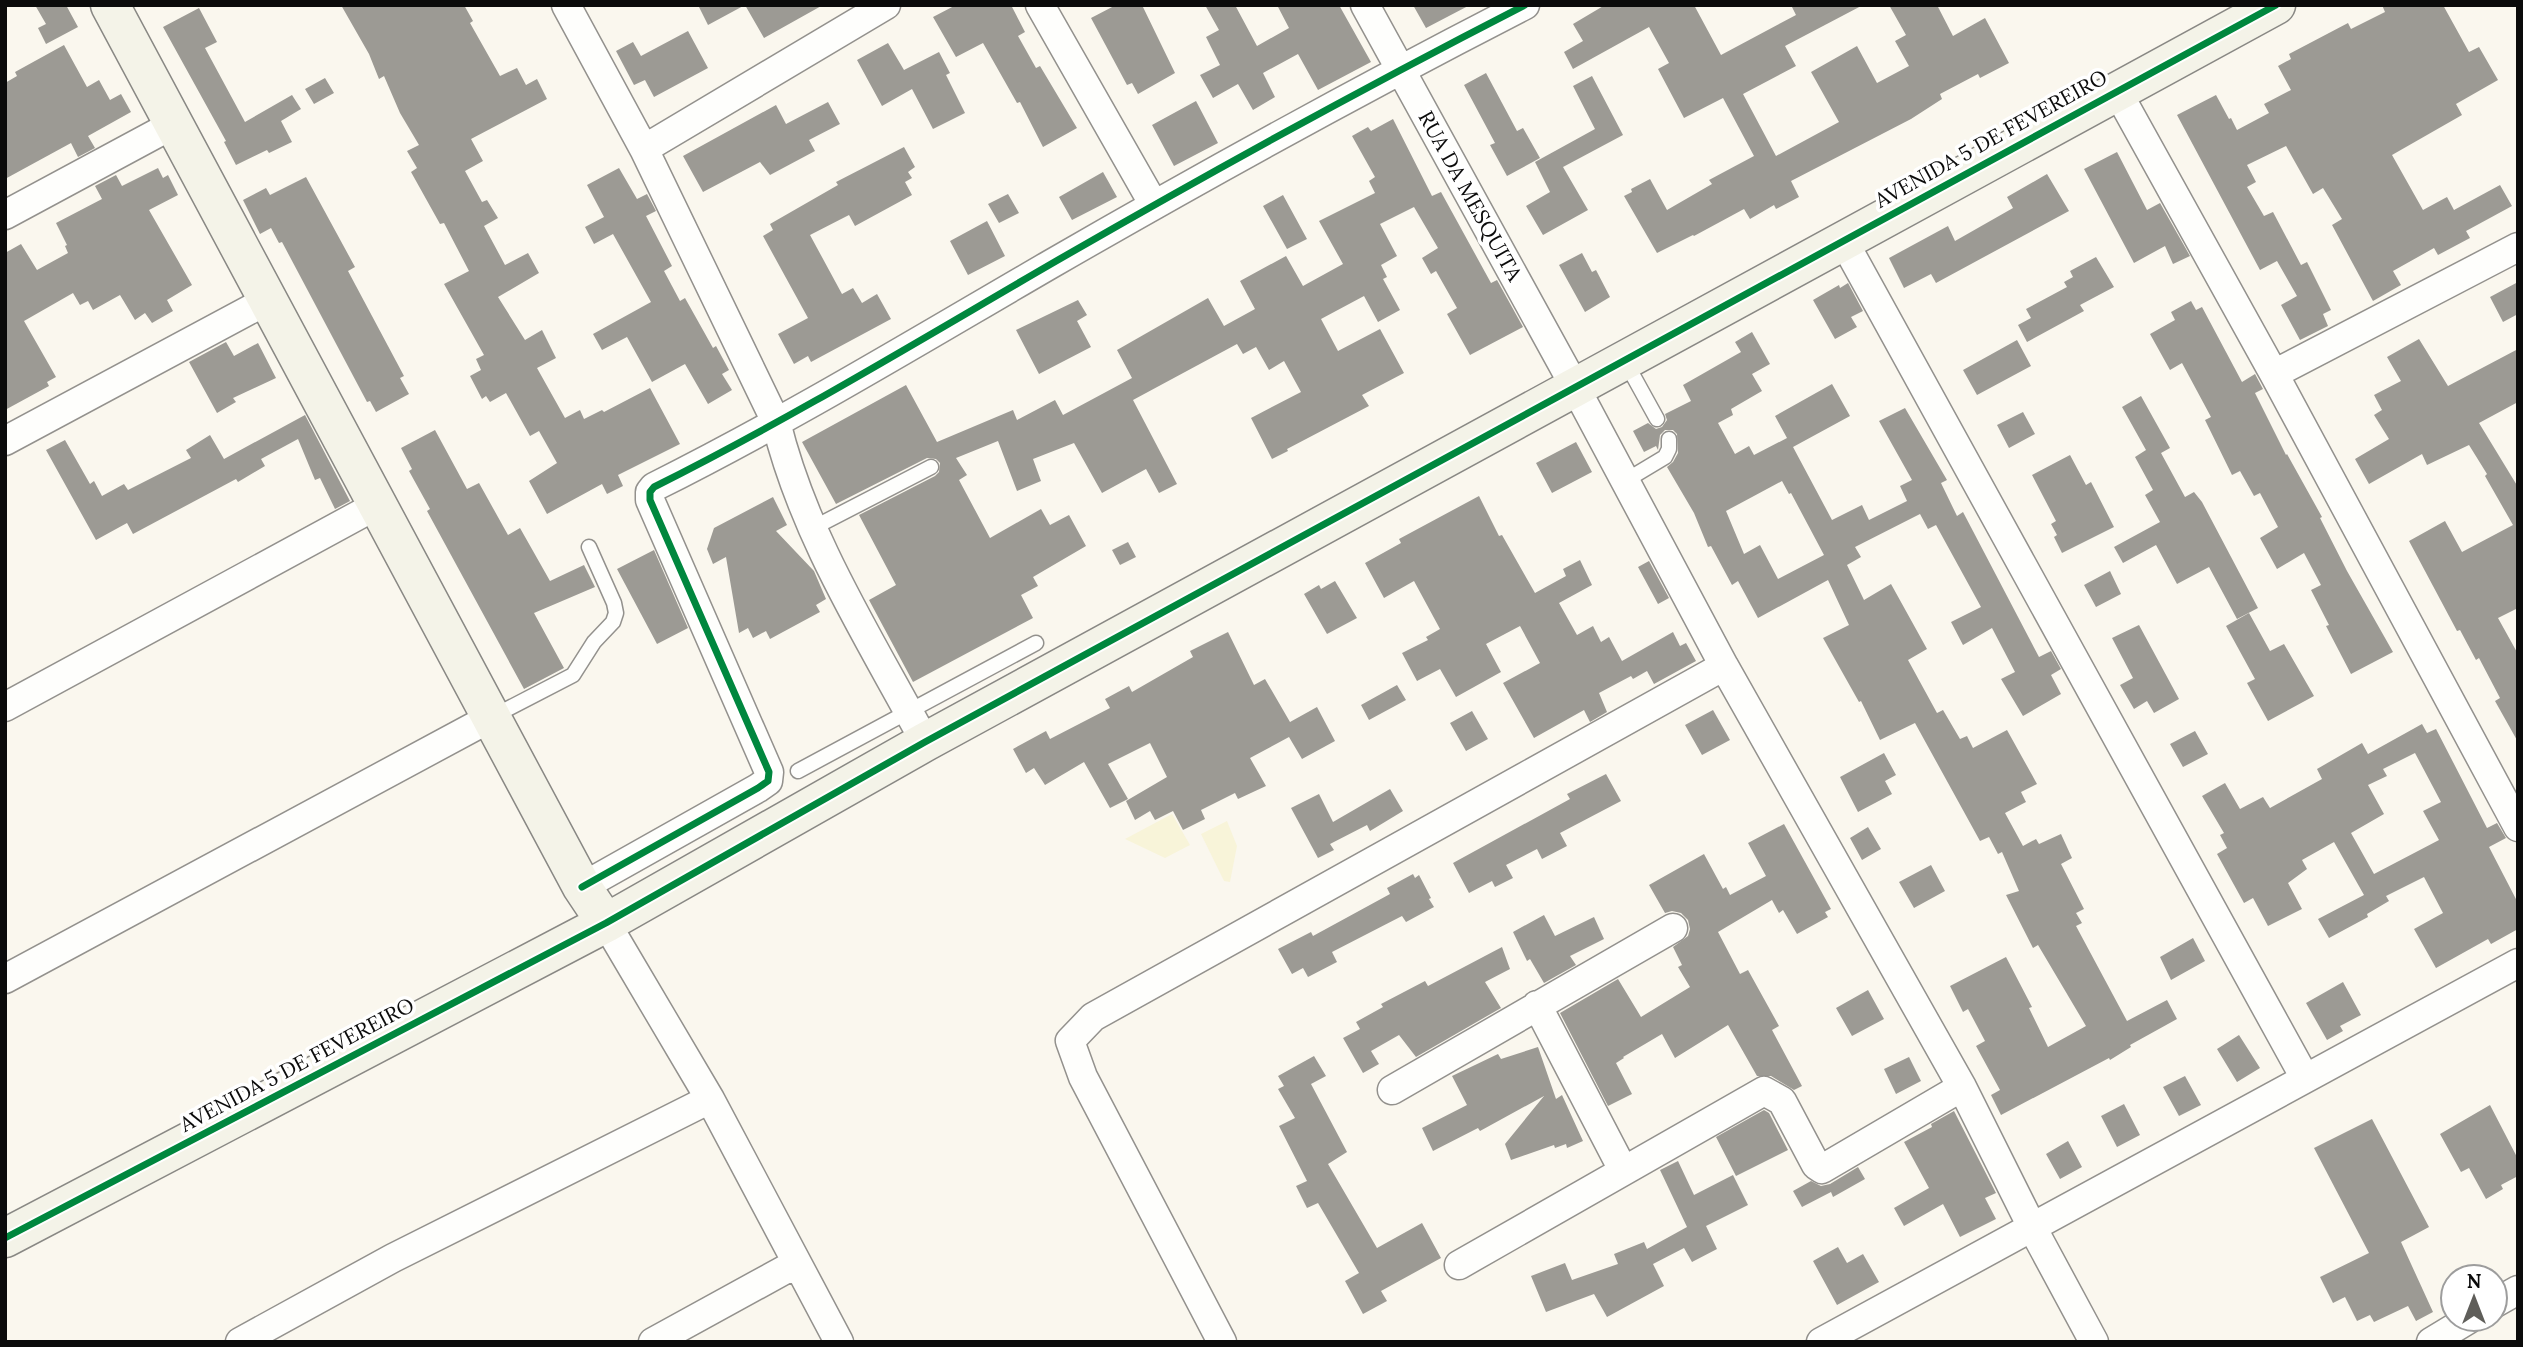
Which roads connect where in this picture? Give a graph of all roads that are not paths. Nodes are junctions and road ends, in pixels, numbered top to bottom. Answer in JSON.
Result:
{"nodes":[{"id":1,"x":110,"y":5,"type":"edge"},
{"id":2,"x":566,"y":5,"type":"edge"},
{"id":3,"x":886,"y":5,"type":"edge"},
{"id":4,"x":1040,"y":5,"type":"edge"},
{"id":5,"x":1365,"y":5,"type":"edge"},
{"id":6,"x":1525,"y":5,"type":"edge"},
{"id":7,"x":2276,"y":5,"type":"edge"},
{"id":8,"x":1400,"y":69,"type":"junction"},
{"id":9,"x":2117,"y":90,"type":"junction"},
{"id":10,"x":174,"y":124,"type":"junction"},
{"id":11,"x":644,"y":149,"type":"junction"},
{"id":12,"x":1154,"y":205,"type":"junction"},
{"id":13,"x":5,"y":215,"type":"edge"},
{"id":14,"x":1843,"y":240,"type":"junction"},
{"id":15,"x":2518,"y":247,"type":"edge"},
{"id":16,"x":268,"y":300,"type":"junction"},
{"id":17,"x":1625,"y":360,"type":"junction"},
{"id":18,"x":2274,"y":374,"type":"junction"},
{"id":19,"x":1574,"y":387,"type":"junction"},
{"id":20,"x":1657,"y":419,"type":"dead end"},
{"id":21,"x":776,"y":422,"type":"junction"},
{"id":22,"x":1669,"y":439,"type":"dead end"},
{"id":23,"x":5,"y":441,"type":"edge"},
{"id":24,"x":932,"y":467,"type":"dead end"},
{"id":25,"x":1625,"y":481,"type":"junction"},
{"id":26,"x":379,"y":504,"type":"junction"},
{"id":27,"x":811,"y":529,"type":"junction"},
{"id":28,"x":589,"y":547,"type":"dead end"},
{"id":29,"x":1036,"y":643,"type":"dead end"},
{"id":30,"x":1724,"y":666,"type":"junction"},
{"id":31,"x":5,"y":707,"type":"edge"},
{"id":32,"x":492,"y":717,"type":"junction"},
{"id":33,"x":917,"y":727,"type":"junction"},
{"id":34,"x":798,"y":771,"type":"dead end"},
{"id":35,"x":2518,"y":827,"type":"edge"},
{"id":36,"x":582,"y":887,"type":"junction"},
{"id":37,"x":606,"y":923,"type":"junction"},
{"id":38,"x":1673,"y":928,"type":"dead end"},
{"id":39,"x":2518,"y":963,"type":"edge"},
{"id":40,"x":5,"y":979,"type":"edge"},
{"id":41,"x":1537,"y":1005,"type":"junction"},
{"id":42,"x":2305,"y":1078,"type":"junction"},
{"id":43,"x":1962,"y":1087,"type":"junction"},
{"id":44,"x":1392,"y":1090,"type":"dead end"},
{"id":45,"x":710,"y":1099,"type":"junction"},
{"id":46,"x":1623,"y":1170,"type":"junction"},
{"id":47,"x":2032,"y":1227,"type":"junction"},
{"id":48,"x":5,"y":1238,"type":"edge"},
{"id":49,"x":797,"y":1263,"type":"junction"},
{"id":50,"x":1459,"y":1265,"type":"dead end"},
{"id":51,"x":240,"y":1342,"type":"edge"},
{"id":52,"x":653,"y":1342,"type":"edge"},
{"id":53,"x":839,"y":1342,"type":"edge"},
{"id":54,"x":1222,"y":1342,"type":"edge"},
{"id":55,"x":1821,"y":1342,"type":"edge"},
{"id":56,"x":2094,"y":1342,"type":"edge"}],
"edges":[{"from":1,"to":10,"type":"street"},
{"from":2,"to":11,"type":"street"},
{"from":3,"to":11,"type":"street"},
{"from":4,"to":12,"type":"street"},
{"from":5,"to":8,"type":"street","name":"RUA DA MESQUITA"},
{"from":6,"to":8,"type":"street"},
{"from":7,"to":9,"type":"street","name":"AVENIDA 5 DE FEVEREIRO"},
{"from":8,"to":12,"type":"street"},
{"from":8,"to":19,"type":"street","name":"RUA DA MESQUITA"},
{"from":9,"to":14,"type":"street","name":"AVENIDA 5 DE FEVEREIRO"},
{"from":9,"to":18,"type":"street"},
{"from":10,"to":13,"type":"street"},
{"from":10,"to":16,"type":"street"},
{"from":11,"to":21,"type":"street"},
{"from":12,"to":21,"type":"street"},
{"from":14,"to":17,"type":"street","name":"AVENIDA 5 DE FEVEREIRO"},
{"from":14,"to":42,"type":"street"},
{"from":15,"to":18,"type":"street"},
{"from":16,"to":23,"type":"street"},
{"from":16,"to":26,"type":"street"},
{"from":17,"to":19,"type":"street","name":"AVENIDA 5 DE FEVEREIRO"},
{"from":17,"to":20,"type":"lane"},
{"from":18,"to":35,"type":"street"},
{"from":19,"to":25,"type":"street","name":"RUA DA MESQUITA"},
{"from":19,"to":33,"type":"street","name":"AVENIDA 5 DE FEVEREIRO"},
{"from":21,"to":27,"type":"street"},
{"from":21,"to":36,"type":"street"},
{"from":22,"to":25,"type":"lane"},
{"from":24,"to":27,"type":"lane"},
{"from":25,"to":30,"type":"street","name":"RUA DA MESQUITA"},
{"from":26,"to":31,"type":"street"},
{"from":26,"to":32,"type":"street"},
{"from":27,"to":33,"type":"street"},
{"from":28,"to":32,"type":"lane"},
{"from":29,"to":33,"type":"lane"},
{"from":30,"to":43,"type":"street","name":"RUA DA MESQUITA"},
{"from":30,"to":54,"type":"street"},
{"from":32,"to":36,"type":"street"},
{"from":32,"to":40,"type":"street"},
{"from":33,"to":34,"type":"lane"},
{"from":33,"to":37,"type":"street","name":"AVENIDA 5 DE FEVEREIRO"},
{"from":36,"to":37,"type":"street"},
{"from":37,"to":45,"type":"street"},
{"from":37,"to":48,"type":"street","name":"AVENIDA 5 DE FEVEREIRO"},
{"from":38,"to":41,"type":"street"},
{"from":39,"to":42,"type":"street"},
{"from":41,"to":44,"type":"street"},
{"from":41,"to":46,"type":"street"},
{"from":42,"to":47,"type":"street"},
{"from":43,"to":46,"type":"street"},
{"from":43,"to":47,"type":"street","name":"RUA DA MESQUITA"},
{"from":45,"to":49,"type":"street"},
{"from":45,"to":51,"type":"street"},
{"from":46,"to":50,"type":"street"},
{"from":47,"to":55,"type":"street"},
{"from":47,"to":56,"type":"street","name":"RUA DA MESQUITA"},
{"from":49,"to":52,"type":"street"},
{"from":49,"to":53,"type":"street"}]}
